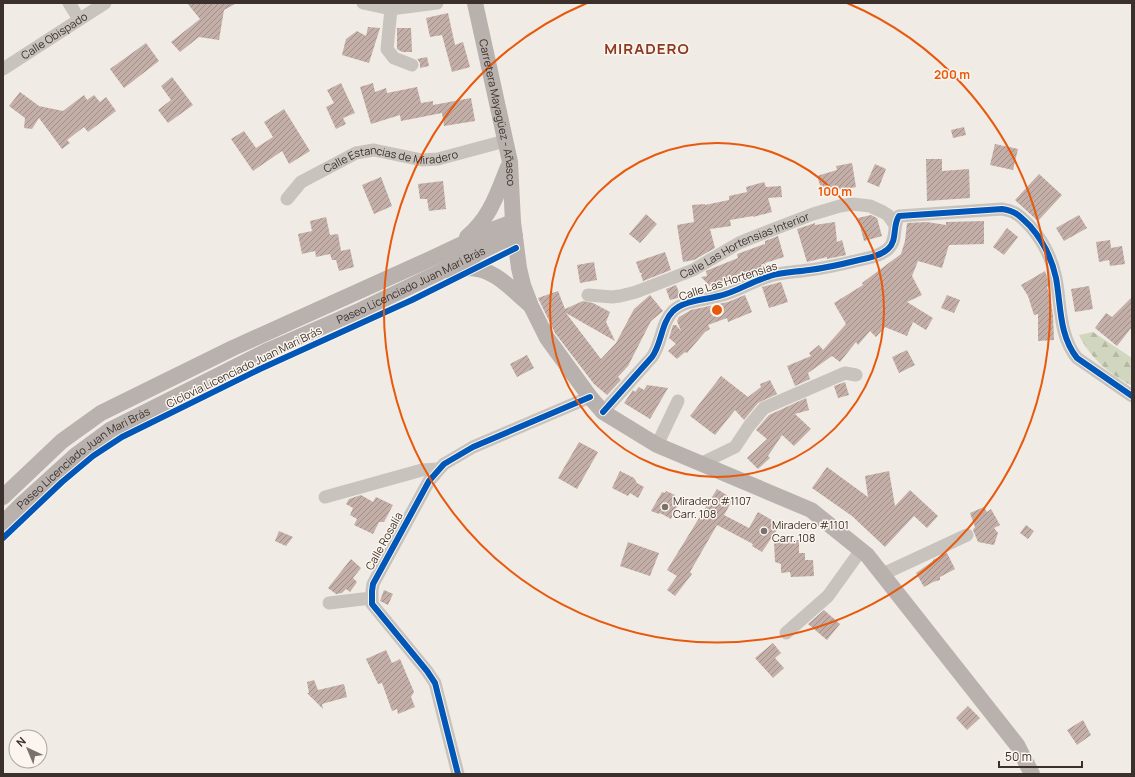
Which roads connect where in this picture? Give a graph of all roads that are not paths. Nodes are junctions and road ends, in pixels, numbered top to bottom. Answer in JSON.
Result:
{"nodes":[{"id":1,"x":69,"y":3,"type":"edge"},
{"id":2,"x":105,"y":3,"type":"edge"},
{"id":3,"x":363,"y":3,"type":"edge"},
{"id":4,"x":436,"y":3,"type":"edge"},
{"id":5,"x":475,"y":3,"type":"edge"},
{"id":6,"x":391,"y":9,"type":"junction"},
{"id":7,"x":79,"y":19,"type":"junction"},
{"id":8,"x":412,"y":65,"type":"dead end"},
{"id":9,"x":3,"y":69,"type":"edge"},
{"id":10,"x":505,"y":141,"type":"junction"},
{"id":11,"x":510,"y":162,"type":"junction"},
{"id":12,"x":287,"y":198,"type":"dead end"},
{"id":13,"x":895,"y":225,"type":"junction"},
{"id":14,"x":514,"y":229,"type":"junction"},
{"id":15,"x":452,"y":249,"type":"junction"},
{"id":16,"x":440,"y":272,"type":"junction"},
{"id":17,"x":588,"y":295,"type":"dead end"},
{"id":18,"x":531,"y":306,"type":"junction"},
{"id":19,"x":856,"y":375,"type":"dead end"},
{"id":20,"x":1132,"y":396,"type":"edge"},
{"id":21,"x":590,"y":397,"type":"junction"},
{"id":22,"x":678,"y":401,"type":"dead end"},
{"id":23,"x":603,"y":412,"type":"junction"},
{"id":24,"x":657,"y":445,"type":"junction"},
{"id":25,"x":700,"y":464,"type":"junction"},
{"id":26,"x":438,"y":469,"type":"junction"},
{"id":27,"x":3,"y":497,"type":"edge"},
{"id":28,"x":325,"y":497,"type":"dead end"},
{"id":29,"x":3,"y":523,"type":"edge"},
{"id":30,"x":967,"y":535,"type":"dead end"},
{"id":31,"x":861,"y":550,"type":"junction"},
{"id":32,"x":882,"y":574,"type":"junction"},
{"id":33,"x":371,"y":598,"type":"junction"},
{"id":34,"x":329,"y":603,"type":"dead end"},
{"id":35,"x":786,"y":633,"type":"dead end"},
{"id":36,"x":458,"y":774,"type":"edge"},
{"id":37,"x":1032,"y":774,"type":"edge"}],
"edges":[{"from":1,"to":7,"type":"street"},
{"from":2,"to":7,"type":"street","name":"Calle Obispado"},
{"from":3,"to":6,"type":"street"},
{"from":4,"to":6,"type":"street"},
{"from":5,"to":10,"type":"main road","name":"Carretera Mayagüez - Añasco"},
{"from":6,"to":8,"type":"street"},
{"from":7,"to":9,"type":"street","name":"Calle Obispado"},
{"from":10,"to":11,"type":"main road","name":"Carretera Mayagüez - Añasco"},
{"from":10,"to":12,"type":"street","name":"Calle Estancias de Miradero"},
{"from":11,"to":14,"type":"main road","name":"Carretera Mayagüez - Añasco"},
{"from":11,"to":15,"type":"main road"},
{"from":13,"to":17,"type":"street","name":"Calle Las Hortensias Interior"},
{"from":13,"to":20,"type":"street"},
{"from":13,"to":23,"type":"street","name":"Calle Las Hortensias"},
{"from":14,"to":15,"type":"main road","name":"Paseo Licenciado Juan Mari Brás"},
{"from":14,"to":16,"type":"main road","name":"Paseo Licenciado Juan Mari Brás"},
{"from":14,"to":18,"type":"main road","name":"Carretera Mayagüez - Añasco"},
{"from":15,"to":27,"type":"main road","name":"Paseo Licenciado Juan Mari Brás"},
{"from":16,"to":18,"type":"main road"},
{"from":16,"to":29,"type":"main road","name":"Paseo Licenciado Juan Mari Brás"},
{"from":18,"to":21,"type":"main road","name":"Carretera Mayagüez - Añasco"},
{"from":19,"to":25,"type":"street"},
{"from":21,"to":23,"type":"main road","name":"Carretera Mayagüez - Añasco"},
{"from":21,"to":26,"type":"street","name":"Calle Rosalía"},
{"from":22,"to":24,"type":"street"},
{"from":23,"to":24,"type":"main road","name":"Carretera Mayagüez - Añasco"},
{"from":24,"to":25,"type":"main road","name":"Carretera Mayagüez - Añasco"},
{"from":25,"to":31,"type":"main road","name":"Carretera Mayagüez - Añasco"},
{"from":26,"to":28,"type":"street"},
{"from":26,"to":33,"type":"street","name":"Calle Rosalía"},
{"from":30,"to":32,"type":"street"},
{"from":31,"to":32,"type":"main road","name":"Carretera Mayagüez - Añasco"},
{"from":31,"to":35,"type":"street"},
{"from":32,"to":37,"type":"main road","name":"Carretera Mayagüez - Añasco"},
{"from":33,"to":34,"type":"street"},
{"from":33,"to":36,"type":"street"}]}
